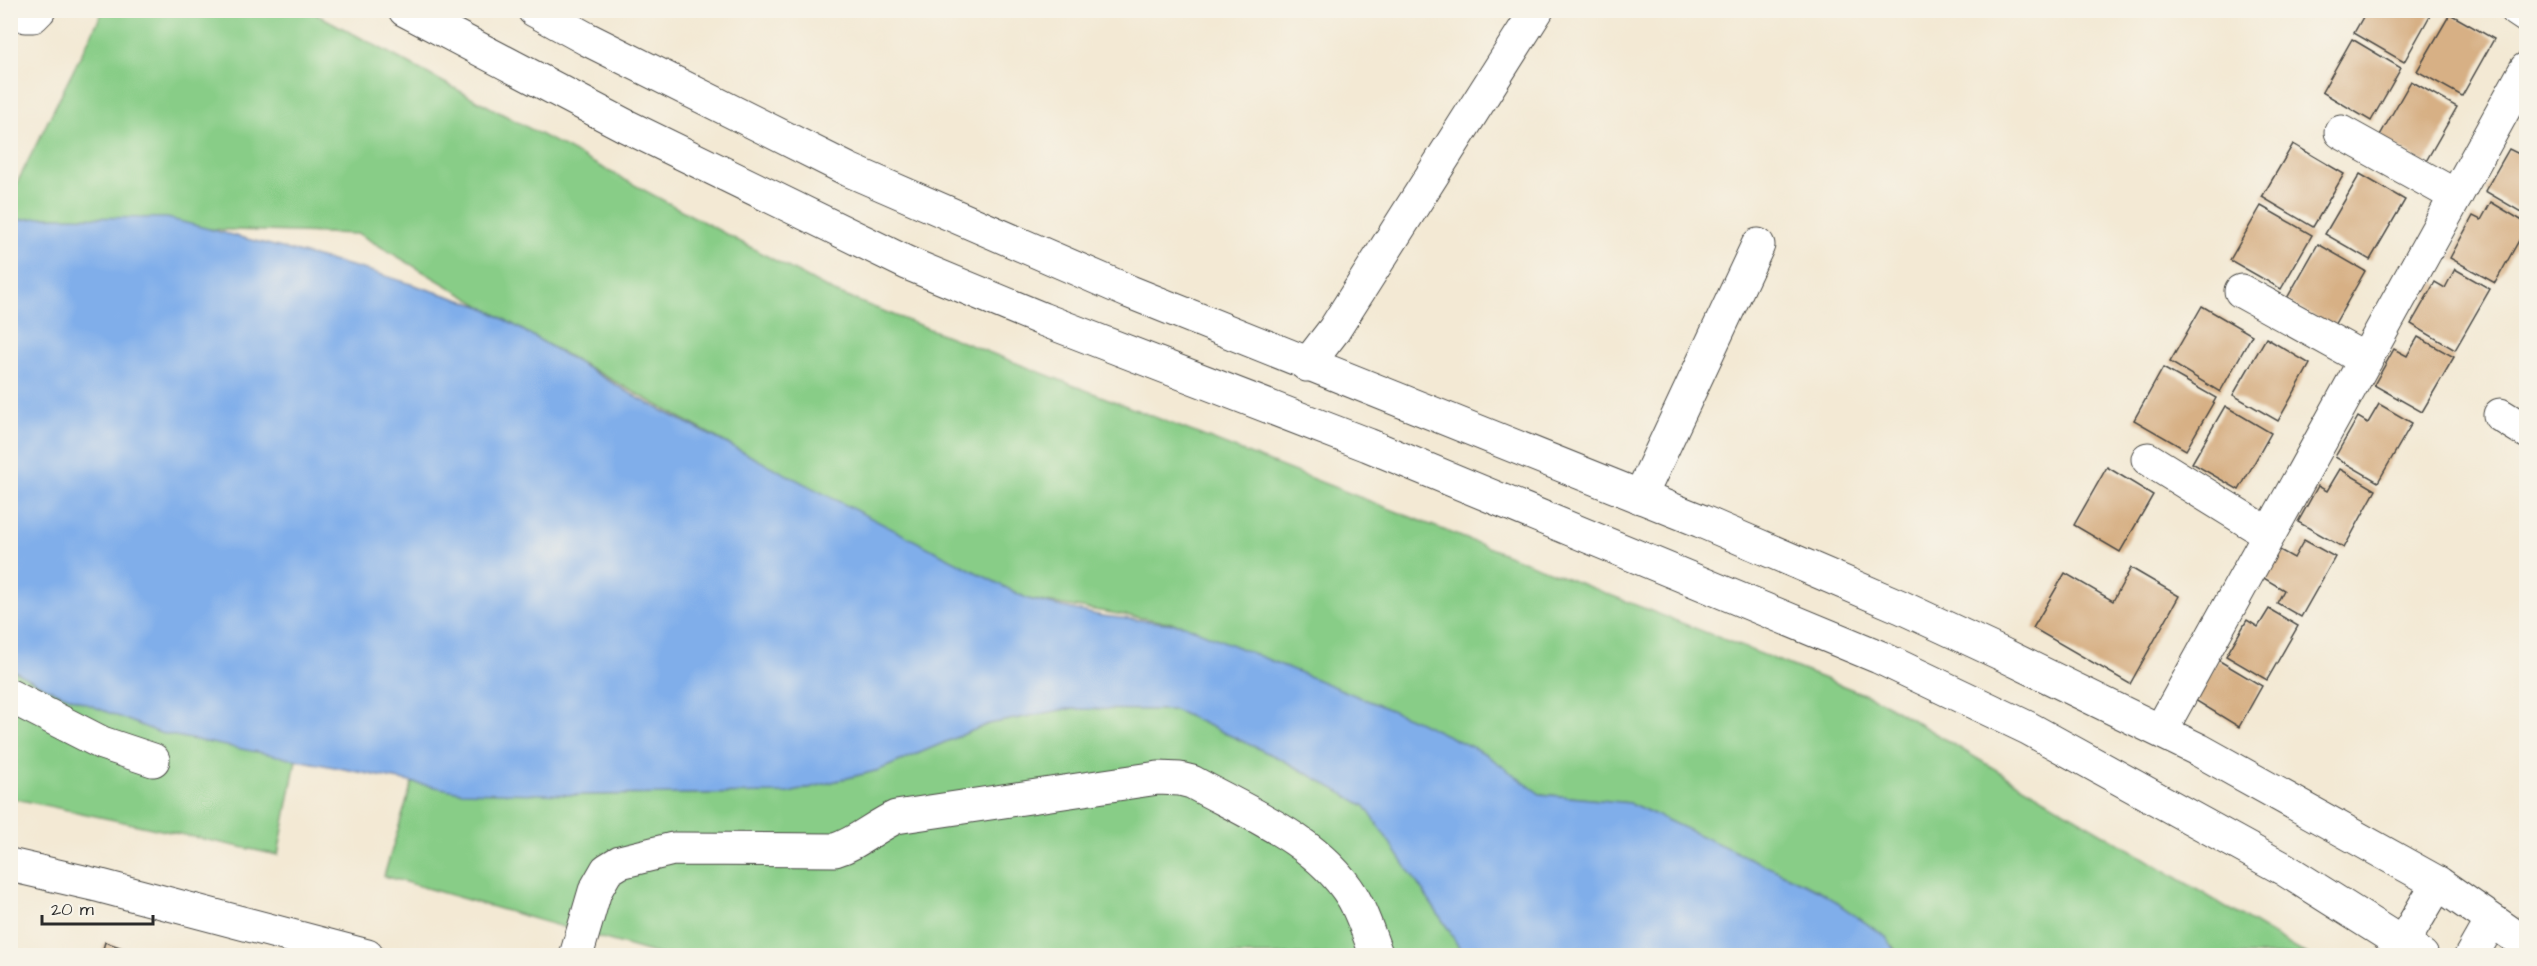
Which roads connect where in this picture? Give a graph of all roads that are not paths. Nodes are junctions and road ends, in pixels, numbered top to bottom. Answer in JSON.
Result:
{"nodes":[{"id":1,"x":18,"y":10,"type":"edge"},
{"id":2,"x":39,"y":10,"type":"edge"},
{"id":3,"x":405,"y":10,"type":"edge"},
{"id":4,"x":534,"y":10,"type":"edge"},
{"id":5,"x":1537,"y":10,"type":"edge"},
{"id":6,"x":2517,"y":10,"type":"edge"},
{"id":7,"x":2526,"y":16,"type":"edge"},
{"id":8,"x":2526,"y":69,"type":"edge"},
{"id":9,"x":2341,"y":132,"type":"dead end"},
{"id":10,"x":2456,"y":196,"type":"junction"},
{"id":11,"x":1758,"y":245,"type":"dead end"},
{"id":12,"x":2241,"y":291,"type":"dead end"},
{"id":13,"x":2366,"y":360,"type":"junction"},
{"id":14,"x":1307,"y":365,"type":"junction"},
{"id":15,"x":2148,"y":459,"type":"dead end"},
{"id":16,"x":1640,"y":497,"type":"junction"},
{"id":17,"x":2269,"y":534,"type":"junction"},
{"id":18,"x":10,"y":696,"type":"edge"},
{"id":19,"x":2161,"y":730,"type":"junction"},
{"id":20,"x":153,"y":760,"type":"dead end"},
{"id":21,"x":10,"y":866,"type":"edge"},
{"id":22,"x":2438,"y":883,"type":"junction"},
{"id":23,"x":2491,"y":921,"type":"junction"},
{"id":24,"x":2526,"y":944,"type":"edge"},
{"id":25,"x":304,"y":948,"type":"edge"},
{"id":26,"x":2407,"y":951,"type":"edge"},
{"id":27,"x":367,"y":956,"type":"edge"},
{"id":28,"x":576,"y":956,"type":"edge"},
{"id":29,"x":1377,"y":956,"type":"edge"},
{"id":30,"x":2471,"y":956,"type":"edge"}],
"edges":[{"from":1,"to":2,"type":"street"},
{"from":3,"to":26,"type":"street"},
{"from":4,"to":14,"type":"street"},
{"from":5,"to":14,"type":"street"},
{"from":6,"to":7,"type":"street"},
{"from":8,"to":10,"type":"street"},
{"from":9,"to":10,"type":"street"},
{"from":10,"to":13,"type":"street"},
{"from":11,"to":16,"type":"street"},
{"from":12,"to":13,"type":"street"},
{"from":13,"to":17,"type":"street"},
{"from":14,"to":16,"type":"street"},
{"from":15,"to":17,"type":"street"},
{"from":16,"to":19,"type":"street"},
{"from":17,"to":19,"type":"street"},
{"from":18,"to":20,"type":"street"},
{"from":19,"to":22,"type":"street"},
{"from":21,"to":25,"type":"street"},
{"from":22,"to":23,"type":"street"},
{"from":22,"to":26,"type":"street"},
{"from":23,"to":24,"type":"street"},
{"from":23,"to":30,"type":"street"},
{"from":25,"to":27,"type":"street"},
{"from":28,"to":29,"type":"street"}]}
